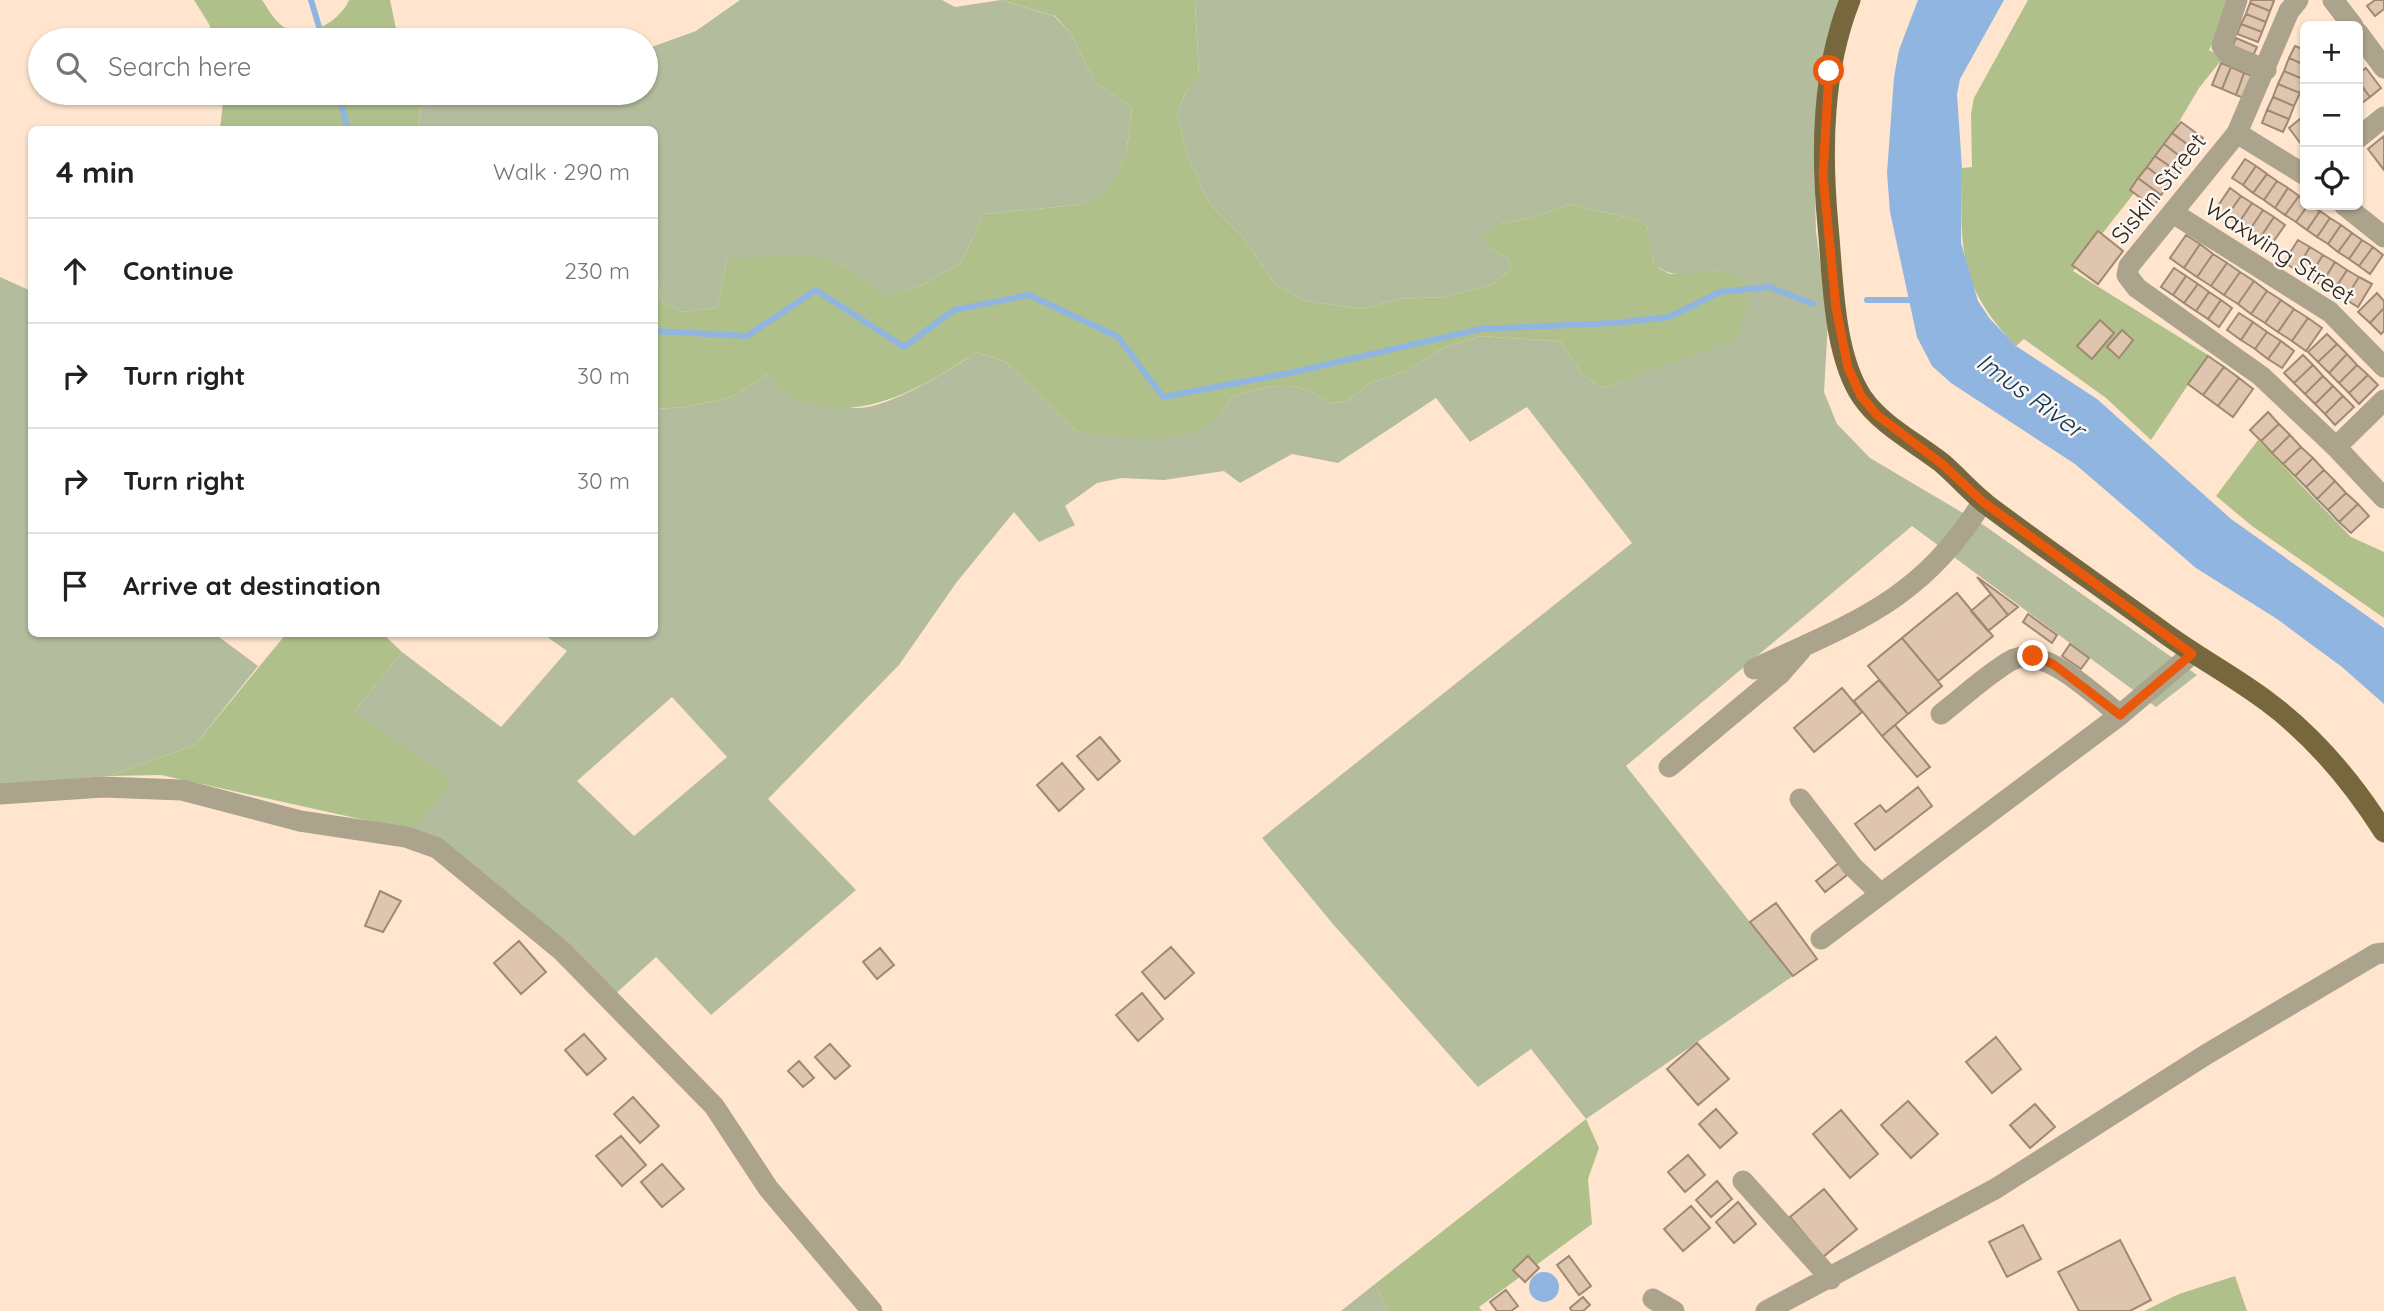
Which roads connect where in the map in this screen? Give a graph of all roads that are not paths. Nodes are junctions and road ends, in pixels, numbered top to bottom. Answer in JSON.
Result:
{"nodes":[{"id":1,"x":1850,"y":0,"type":"edge"},
{"id":2,"x":2237,"y":0,"type":"edge"},
{"id":3,"x":2298,"y":0,"type":"edge"},
{"id":4,"x":2333,"y":0,"type":"edge"},
{"id":5,"x":2349,"y":21,"type":"edge"},
{"id":6,"x":2363,"y":40,"type":"edge"},
{"id":7,"x":2384,"y":68,"type":"edge"},
{"id":8,"x":2266,"y":70,"type":"junction"},
{"id":9,"x":2384,"y":117,"type":"edge"},
{"id":10,"x":2237,"y":133,"type":"junction"},
{"id":11,"x":2363,"y":134,"type":"edge"},
{"id":12,"x":2300,"y":172,"type":"edge"},
{"id":13,"x":2349,"y":210,"type":"edge"},
{"id":14,"x":2173,"y":213,"type":"junction"},
{"id":15,"x":2384,"y":237,"type":"edge"},
{"id":16,"x":2384,"y":367,"type":"edge"},
{"id":17,"x":2384,"y":400,"type":"edge"},
{"id":18,"x":2336,"y":447,"type":"junction"},
{"id":19,"x":2384,"y":498,"type":"edge"},
{"id":20,"x":1983,"y":502,"type":"junction"},
{"id":21,"x":1806,"y":645,"type":"junction"},
{"id":22,"x":2192,"y":654,"type":"junction"},
{"id":23,"x":1754,"y":669,"type":"dead end"},
{"id":24,"x":1941,"y":714,"type":"dead end"},
{"id":25,"x":2120,"y":715,"type":"junction"},
{"id":26,"x":1669,"y":767,"type":"dead end"},
{"id":27,"x":0,"y":794,"type":"edge"},
{"id":28,"x":1800,"y":799,"type":"dead end"},
{"id":29,"x":2384,"y":832,"type":"edge"},
{"id":30,"x":1881,"y":894,"type":"junction"},
{"id":31,"x":1821,"y":939,"type":"dead end"},
{"id":32,"x":2384,"y":953,"type":"edge"},
{"id":33,"x":1743,"y":1181,"type":"dead end"},
{"id":34,"x":1831,"y":1279,"type":"junction"},
{"id":35,"x":1653,"y":1299,"type":"dead end"},
{"id":36,"x":872,"y":1311,"type":"edge"},
{"id":37,"x":1674,"y":1311,"type":"edge"},
{"id":38,"x":1766,"y":1311,"type":"edge"}],
"edges":[{"from":1,"to":20,"type":"main road"},
{"from":2,"to":8,"type":"street"},
{"from":3,"to":8,"type":"street","name":"Siskin Street"},
{"from":4,"to":5,"type":"street"},
{"from":6,"to":7,"type":"street"},
{"from":8,"to":10,"type":"street","name":"Siskin Street"},
{"from":9,"to":11,"type":"street"},
{"from":10,"to":12,"type":"street"},
{"from":10,"to":14,"type":"street","name":"Siskin Street"},
{"from":13,"to":15,"type":"street"},
{"from":14,"to":16,"type":"street","name":"Waxwing Street"},
{"from":14,"to":18,"type":"street","name":"Siskin Street"},
{"from":17,"to":18,"type":"street"},
{"from":18,"to":19,"type":"street"},
{"from":20,"to":21,"type":"street"},
{"from":20,"to":22,"type":"main road"},
{"from":21,"to":23,"type":"street"},
{"from":21,"to":26,"type":"street"},
{"from":22,"to":25,"type":"street"},
{"from":22,"to":29,"type":"main road"},
{"from":24,"to":25,"type":"street"},
{"from":25,"to":30,"type":"street"},
{"from":27,"to":36,"type":"street"},
{"from":28,"to":30,"type":"street"},
{"from":30,"to":31,"type":"street"},
{"from":32,"to":34,"type":"street"},
{"from":33,"to":34,"type":"street"},
{"from":34,"to":38,"type":"street"},
{"from":35,"to":37,"type":"street"}]}
